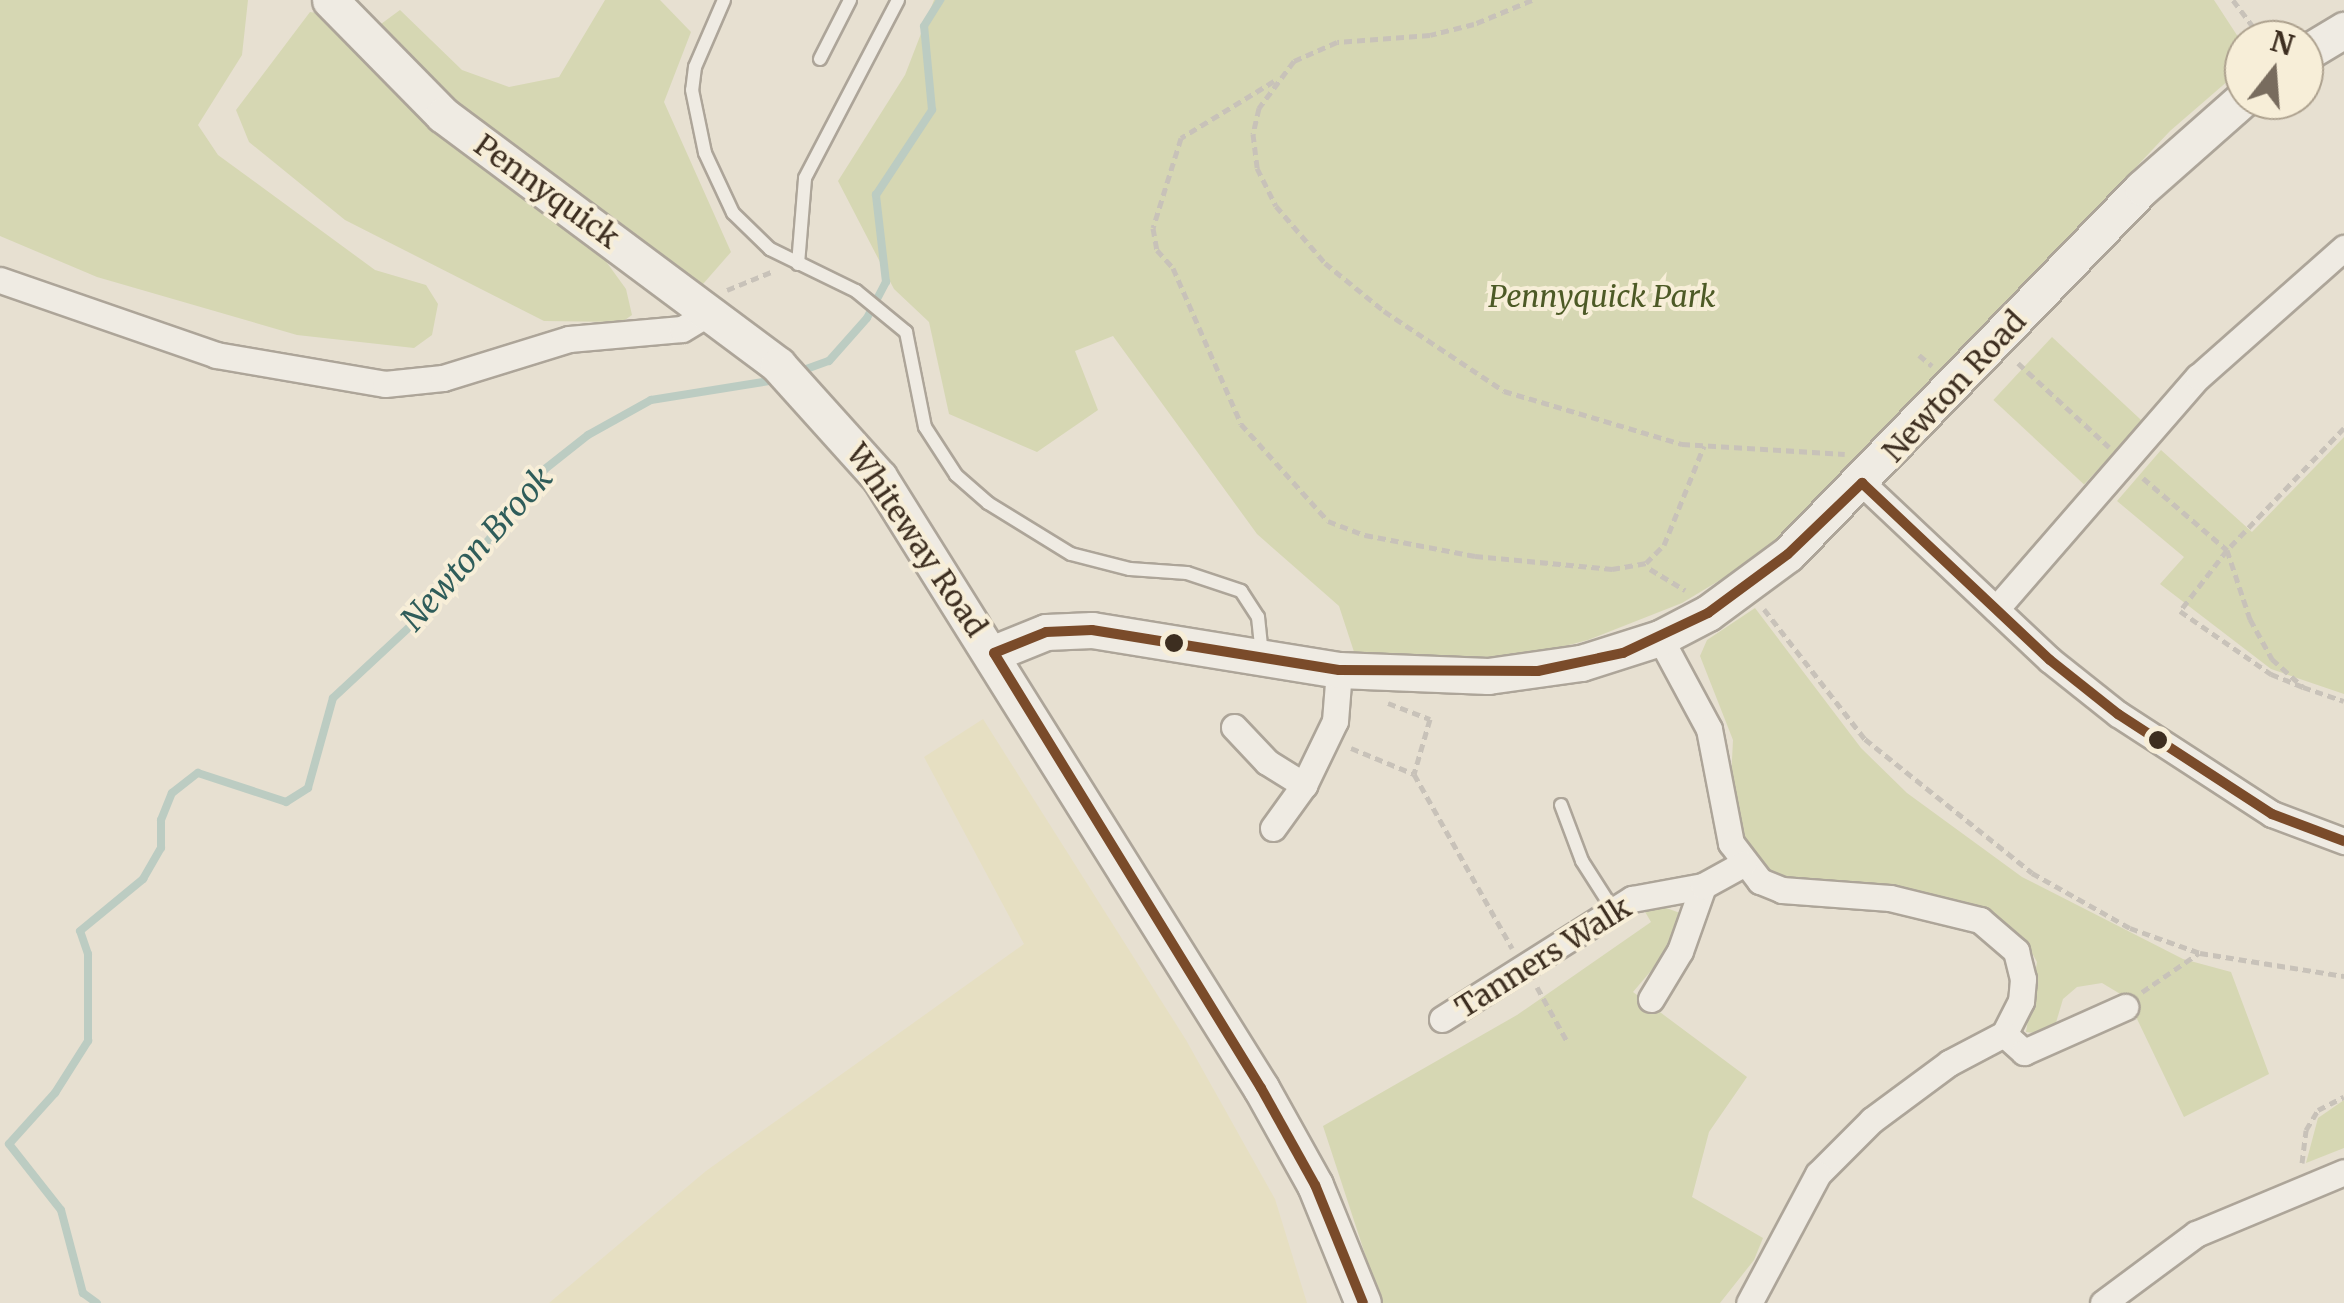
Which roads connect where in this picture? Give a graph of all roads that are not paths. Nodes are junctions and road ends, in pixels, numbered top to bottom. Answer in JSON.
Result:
{"nodes":[{"id":1,"x":330,"y":0,"type":"edge"},
{"id":2,"x":724,"y":0,"type":"edge"},
{"id":3,"x":850,"y":0,"type":"edge"},
{"id":4,"x":898,"y":0,"type":"edge"},
{"id":5,"x":820,"y":59,"type":"dead end"},
{"id":6,"x":2224,"y":116,"type":"edge"},
{"id":7,"x":2344,"y":248,"type":"edge"},
{"id":8,"x":798,"y":264,"type":"junction"},
{"id":9,"x":0,"y":280,"type":"edge"},
{"id":10,"x":712,"y":311,"type":"junction"},
{"id":11,"x":778,"y":365,"type":"joint"},
{"id":12,"x":1865,"y":480,"type":"junction"},
{"id":13,"x":1996,"y":609,"type":"junction"},
{"id":14,"x":1660,"y":638,"type":"junction"},
{"id":15,"x":994,"y":653,"type":"junction"},
{"id":16,"x":1262,"y":659,"type":"junction"},
{"id":17,"x":1339,"y":677,"type":"junction"},
{"id":18,"x":1234,"y":728,"type":"dead end"},
{"id":19,"x":1304,"y":785,"type":"junction"},
{"id":20,"x":1561,"y":805,"type":"dead end"},
{"id":21,"x":1273,"y":828,"type":"dead end"},
{"id":22,"x":2344,"y":841,"type":"edge"},
{"id":23,"x":1744,"y":864,"type":"junction"},
{"id":24,"x":1703,"y":886,"type":"junction"},
{"id":25,"x":1614,"y":911,"type":"junction"},
{"id":26,"x":1651,"y":999,"type":"dead end"},
{"id":27,"x":2126,"y":1007,"type":"road end"},
{"id":28,"x":1442,"y":1019,"type":"dead end"},
{"id":29,"x":2004,"y":1034,"type":"junction"},
{"id":30,"x":2344,"y":1172,"type":"edge"},
{"id":31,"x":1363,"y":1303,"type":"edge"},
{"id":32,"x":1750,"y":1303,"type":"edge"},
{"id":33,"x":2103,"y":1303,"type":"edge"}],
"edges":[{"from":1,"to":10,"type":"street","name":"Pennyquick"},
{"from":2,"to":8,"type":"lane"},
{"from":3,"to":5,"type":"lane"},
{"from":4,"to":8,"type":"lane"},
{"from":6,"to":12,"type":"street","name":"Newton Road"},
{"from":7,"to":13,"type":"street"},
{"from":8,"to":16,"type":"lane"},
{"from":9,"to":10,"type":"street"},
{"from":10,"to":11,"type":"street","name":"Pennyquick"},
{"from":11,"to":15,"type":"street","name":"Whiteway Road"},
{"from":12,"to":13,"type":"street"},
{"from":12,"to":14,"type":"street","name":"Newton Road"},
{"from":13,"to":22,"type":"street"},
{"from":14,"to":17,"type":"street","name":"Newton Road"},
{"from":14,"to":23,"type":"street"},
{"from":15,"to":16,"type":"street","name":"Newton Road"},
{"from":15,"to":31,"type":"street","name":"Whiteway Road"},
{"from":16,"to":17,"type":"street","name":"Newton Road"},
{"from":17,"to":19,"type":"street"},
{"from":18,"to":19,"type":"street"},
{"from":19,"to":21,"type":"street"},
{"from":20,"to":25,"type":"lane"},
{"from":23,"to":24,"type":"street","name":"Tanners Walk"},
{"from":23,"to":29,"type":"street"},
{"from":24,"to":25,"type":"street","name":"Tanners Walk"},
{"from":24,"to":26,"type":"street"},
{"from":25,"to":28,"type":"street","name":"Tanners Walk"},
{"from":27,"to":29,"type":"street"},
{"from":29,"to":32,"type":"street"},
{"from":30,"to":33,"type":"street"}]}
